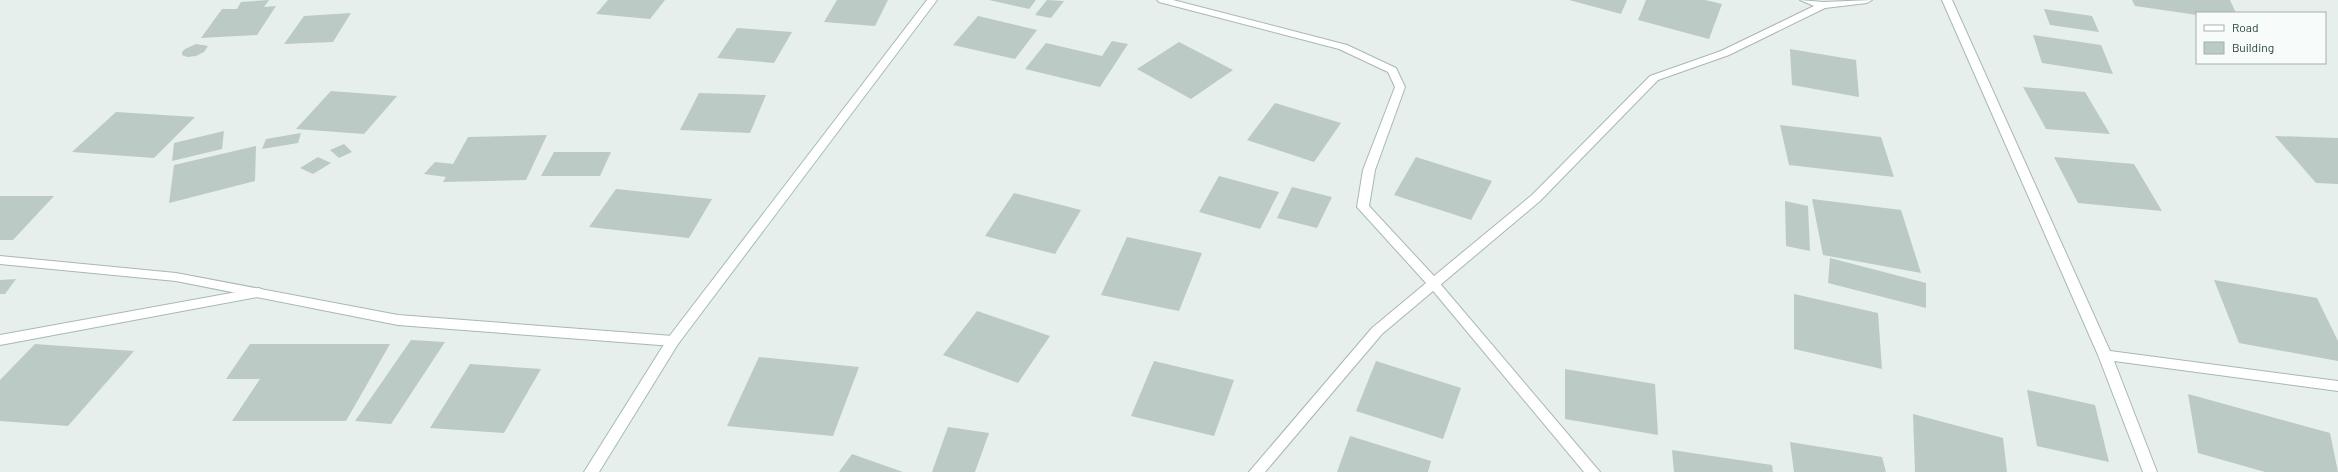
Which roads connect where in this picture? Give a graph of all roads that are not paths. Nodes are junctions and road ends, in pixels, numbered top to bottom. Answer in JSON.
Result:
{"nodes":[{"id":1,"x":932,"y":0,"type":"edge"},
{"id":2,"x":1162,"y":0,"type":"edge"},
{"id":3,"x":1805,"y":0,"type":"edge"},
{"id":4,"x":1867,"y":0,"type":"edge"},
{"id":5,"x":1947,"y":0,"type":"edge"},
{"id":6,"x":1823,"y":5,"type":"junction"},
{"id":7,"x":0,"y":260,"type":"edge"},
{"id":8,"x":1433,"y":283,"type":"junction"},
{"id":9,"x":259,"y":293,"type":"junction"},
{"id":10,"x":0,"y":340,"type":"edge"},
{"id":11,"x":673,"y":340,"type":"junction"},
{"id":12,"x":2105,"y":356,"type":"junction"},
{"id":13,"x":2338,"y":386,"type":"edge"},
{"id":14,"x":591,"y":472,"type":"edge"},
{"id":15,"x":1256,"y":472,"type":"edge"},
{"id":16,"x":1593,"y":472,"type":"edge"},
{"id":17,"x":2150,"y":472,"type":"edge"}],
"edges":[{"from":1,"to":11,"type":"street"},
{"from":2,"to":8,"type":"street"},
{"from":3,"to":6,"type":"street"},
{"from":4,"to":6,"type":"street"},
{"from":5,"to":12,"type":"street"},
{"from":6,"to":8,"type":"street"},
{"from":7,"to":9,"type":"street"},
{"from":8,"to":15,"type":"street"},
{"from":8,"to":16,"type":"street"},
{"from":9,"to":10,"type":"street"},
{"from":9,"to":11,"type":"street"},
{"from":11,"to":14,"type":"street"},
{"from":12,"to":13,"type":"street"},
{"from":12,"to":17,"type":"street"}]}
